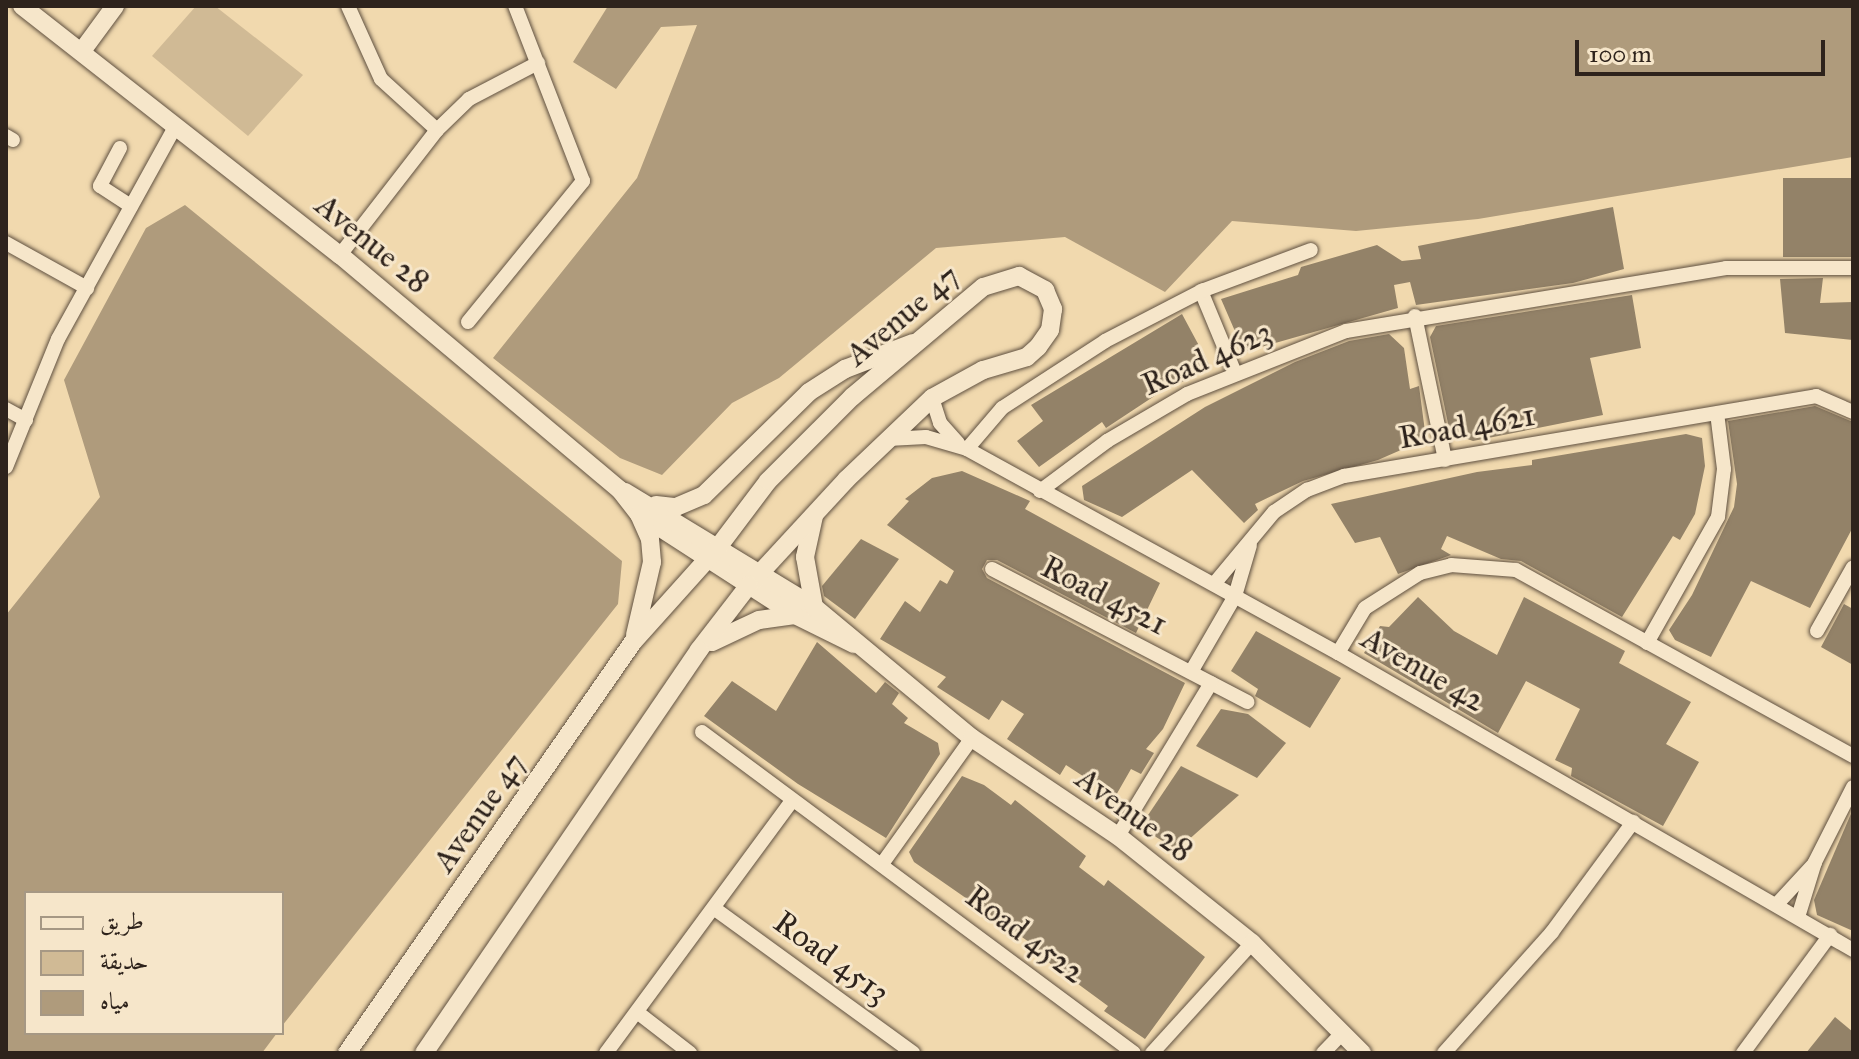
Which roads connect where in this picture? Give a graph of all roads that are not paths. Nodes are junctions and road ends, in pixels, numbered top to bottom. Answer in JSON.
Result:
{"nodes":[{"id":1,"x":22,"y":6,"type":"edge"},
{"id":2,"x":115,"y":6,"type":"edge"},
{"id":3,"x":348,"y":6,"type":"edge"},
{"id":4,"x":515,"y":6,"type":"edge"},
{"id":5,"x":82,"y":51,"type":"junction"},
{"id":6,"x":538,"y":63,"type":"junction"},
{"id":7,"x":176,"y":125,"type":"junction"},
{"id":8,"x":437,"y":130,"type":"junction"},
{"id":9,"x":120,"y":148,"type":"dead end"},
{"id":10,"x":131,"y":206,"type":"junction"},
{"id":11,"x":6,"y":243,"type":"edge"},
{"id":12,"x":1311,"y":250,"type":"dead end"},
{"id":13,"x":340,"y":255,"type":"junction"},
{"id":14,"x":1853,"y":268,"type":"edge"},
{"id":15,"x":87,"y":288,"type":"junction"},
{"id":16,"x":1201,"y":291,"type":"junction"},
{"id":17,"x":1415,"y":316,"type":"junction"},
{"id":18,"x":468,"y":322,"type":"dead end"},
{"id":19,"x":924,"y":340,"type":"junction"},
{"id":20,"x":1235,"y":373,"type":"junction"},
{"id":21,"x":932,"y":398,"type":"junction"},
{"id":22,"x":6,"y":409,"type":"edge"},
{"id":23,"x":1853,"y":412,"type":"edge"},
{"id":24,"x":1717,"y":413,"type":"junction"},
{"id":25,"x":26,"y":420,"type":"junction"},
{"id":26,"x":888,"y":439,"type":"junction"},
{"id":27,"x":964,"y":447,"type":"junction"},
{"id":28,"x":1445,"y":460,"type":"junction"},
{"id":29,"x":6,"y":467,"type":"edge"},
{"id":30,"x":1040,"y":491,"type":"junction"},
{"id":31,"x":645,"y":509,"type":"junction"},
{"id":32,"x":815,"y":513,"type":"junction"},
{"id":33,"x":1250,"y":544,"type":"junction"},
{"id":34,"x":713,"y":552,"type":"junction"},
{"id":35,"x":1853,"y":567,"type":"edge"},
{"id":36,"x":992,"y":569,"type":"dead end"},
{"id":37,"x":755,"y":578,"type":"junction"},
{"id":38,"x":1214,"y":584,"type":"junction"},
{"id":39,"x":1235,"y":596,"type":"junction"},
{"id":40,"x":814,"y":607,"type":"junction"},
{"id":41,"x":795,"y":615,"type":"junction"},
{"id":42,"x":1817,"y":631,"type":"dead end"},
{"id":43,"x":633,"y":642,"type":"junction"},
{"id":44,"x":1647,"y":643,"type":"junction"},
{"id":45,"x":854,"y":644,"type":"junction"},
{"id":46,"x":699,"y":650,"type":"junction"},
{"id":47,"x":1338,"y":653,"type":"junction"},
{"id":48,"x":1191,"y":672,"type":"junction"},
{"id":49,"x":1211,"y":683,"type":"junction"},
{"id":50,"x":1247,"y":702,"type":"dead end"},
{"id":51,"x":702,"y":732,"type":"dead end"},
{"id":52,"x":972,"y":738,"type":"junction"},
{"id":53,"x":1853,"y":756,"type":"edge"},
{"id":54,"x":1853,"y":787,"type":"edge"},
{"id":55,"x":790,"y":803,"type":"junction"},
{"id":56,"x":1633,"y":822,"type":"junction"},
{"id":57,"x":1118,"y":836,"type":"junction"},
{"id":58,"x":1815,"y":862,"type":"junction"},
{"id":59,"x":882,"y":864,"type":"junction"},
{"id":60,"x":1778,"y":903,"type":"junction"},
{"id":61,"x":715,"y":909,"type":"junction"},
{"id":62,"x":1799,"y":914,"type":"junction"},
{"id":63,"x":1830,"y":935,"type":"junction"},
{"id":64,"x":1252,"y":943,"type":"junction"},
{"id":65,"x":1853,"y":950,"type":"edge"},
{"id":66,"x":637,"y":1012,"type":"junction"},
{"id":67,"x":1343,"y":1032,"type":"junction"},
{"id":68,"x":347,"y":1053,"type":"edge"},
{"id":69,"x":424,"y":1053,"type":"edge"},
{"id":70,"x":606,"y":1053,"type":"edge"},
{"id":71,"x":690,"y":1053,"type":"edge"},
{"id":72,"x":913,"y":1053,"type":"edge"},
{"id":73,"x":1134,"y":1053,"type":"edge"},
{"id":74,"x":1152,"y":1053,"type":"edge"},
{"id":75,"x":1323,"y":1053,"type":"edge"},
{"id":76,"x":1362,"y":1053,"type":"edge"},
{"id":77,"x":1444,"y":1053,"type":"edge"},
{"id":78,"x":1743,"y":1053,"type":"edge"}],
"edges":[{"from":1,"to":5,"type":"street","name":"Avenue 28"},
{"from":2,"to":5,"type":"street"},
{"from":3,"to":8,"type":"street"},
{"from":4,"to":6,"type":"street"},
{"from":5,"to":7,"type":"street","name":"Avenue 28"},
{"from":6,"to":8,"type":"street"},
{"from":6,"to":18,"type":"street"},
{"from":7,"to":10,"type":"street"},
{"from":7,"to":13,"type":"street","name":"Avenue 28"},
{"from":8,"to":13,"type":"street"},
{"from":9,"to":10,"type":"street"},
{"from":10,"to":15,"type":"street"},
{"from":11,"to":15,"type":"street"},
{"from":12,"to":16,"type":"street"},
{"from":13,"to":31,"type":"street","name":"Avenue 28"},
{"from":14,"to":17,"type":"street"},
{"from":15,"to":25,"type":"street"},
{"from":16,"to":20,"type":"street"},
{"from":16,"to":27,"type":"street"},
{"from":17,"to":20,"type":"street","name":"Road 4623"},
{"from":17,"to":28,"type":"street"},
{"from":19,"to":21,"type":"street","name":"Avenue 47"},
{"from":19,"to":31,"type":"street"},
{"from":19,"to":34,"type":"street","name":"Avenue 47"},
{"from":20,"to":30,"type":"street","name":"Road 4623"},
{"from":21,"to":26,"type":"street","name":"Avenue 47"},
{"from":21,"to":27,"type":"street","name":"Avenue 42"},
{"from":22,"to":25,"type":"street"},
{"from":23,"to":24,"type":"street","name":"Road 4621"},
{"from":24,"to":28,"type":"street","name":"Road 4621"},
{"from":24,"to":44,"type":"street"},
{"from":25,"to":29,"type":"street"},
{"from":26,"to":27,"type":"street","name":"Avenue 42"},
{"from":26,"to":32,"type":"street","name":"Avenue 47"},
{"from":27,"to":30,"type":"street","name":"Avenue 42"},
{"from":28,"to":33,"type":"street","name":"Road 4621"},
{"from":30,"to":38,"type":"street","name":"Avenue 42"},
{"from":31,"to":34,"type":"street","name":"Avenue 28"},
{"from":31,"to":43,"type":"street"},
{"from":32,"to":37,"type":"street","name":"Avenue 47"},
{"from":32,"to":40,"type":"street"},
{"from":33,"to":38,"type":"street","name":"Road 4621"},
{"from":33,"to":39,"type":"street","name":"Road 4621"},
{"from":34,"to":37,"type":"street","name":"Avenue 28"},
{"from":34,"to":43,"type":"street","name":"Avenue 47"},
{"from":35,"to":42,"type":"street"},
{"from":36,"to":48,"type":"street","name":"Road 4521"},
{"from":37,"to":40,"type":"street","name":"Avenue 28"},
{"from":37,"to":41,"type":"street","name":"Avenue 28"},
{"from":37,"to":46,"type":"street","name":"Avenue 47"},
{"from":38,"to":39,"type":"street","name":"Avenue 42"},
{"from":39,"to":47,"type":"street","name":"Avenue 42"},
{"from":39,"to":48,"type":"street","name":"Road 4521"},
{"from":40,"to":45,"type":"street","name":"Avenue 28"},
{"from":41,"to":45,"type":"street","name":"Avenue 28"},
{"from":41,"to":46,"type":"street"},
{"from":43,"to":68,"type":"street","name":"Avenue 47"},
{"from":44,"to":47,"type":"street"},
{"from":44,"to":53,"type":"street"},
{"from":45,"to":52,"type":"street","name":"Avenue 28"},
{"from":46,"to":69,"type":"street","name":"Avenue 47"},
{"from":47,"to":56,"type":"street","name":"Avenue 42"},
{"from":48,"to":49,"type":"street","name":"Road 4521"},
{"from":49,"to":50,"type":"street","name":"Road 4521"},
{"from":49,"to":57,"type":"street"},
{"from":51,"to":55,"type":"street","name":"Road 4522"},
{"from":52,"to":57,"type":"street","name":"Avenue 28"},
{"from":52,"to":59,"type":"street"},
{"from":54,"to":58,"type":"street"},
{"from":55,"to":59,"type":"street","name":"Road 4522"},
{"from":55,"to":61,"type":"street"},
{"from":56,"to":60,"type":"street","name":"Avenue 42"},
{"from":56,"to":77,"type":"street"},
{"from":57,"to":64,"type":"street","name":"Avenue 28"},
{"from":58,"to":60,"type":"street"},
{"from":58,"to":62,"type":"street"},
{"from":59,"to":73,"type":"street","name":"Road 4522"},
{"from":60,"to":62,"type":"street","name":"Avenue 42"},
{"from":61,"to":66,"type":"street"},
{"from":61,"to":72,"type":"street","name":"Road 4513"},
{"from":62,"to":63,"type":"street","name":"Avenue 42"},
{"from":63,"to":65,"type":"street","name":"Avenue 42"},
{"from":63,"to":78,"type":"street"},
{"from":64,"to":67,"type":"street","name":"Avenue 28"},
{"from":64,"to":74,"type":"street"},
{"from":66,"to":70,"type":"street"},
{"from":66,"to":71,"type":"street"},
{"from":67,"to":75,"type":"street"},
{"from":67,"to":76,"type":"street","name":"Avenue 28"}]}
